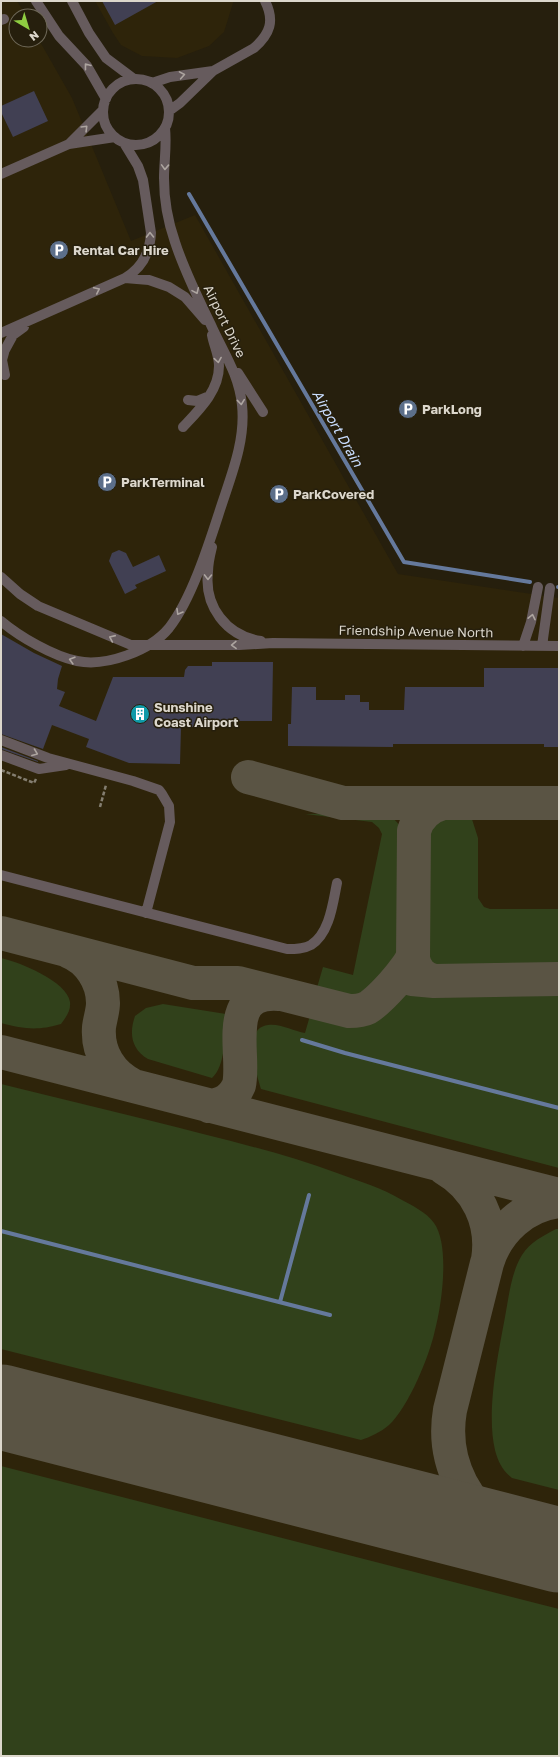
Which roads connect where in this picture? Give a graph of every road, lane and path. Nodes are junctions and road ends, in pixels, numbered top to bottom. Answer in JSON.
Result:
{"nodes":[{"id":1,"x":36,"y":1,"type":"edge"},
{"id":2,"x":72,"y":1,"type":"edge"},
{"id":3,"x":265,"y":1,"type":"edge"},
{"id":4,"x":213,"y":71,"type":"junction"},
{"id":5,"x":134,"y":79,"type":"junction"},
{"id":6,"x":152,"y":83,"type":"junction"},
{"id":7,"x":106,"y":99,"type":"junction"},
{"id":8,"x":102,"y":111,"type":"junction"},
{"id":9,"x":169,"y":111,"type":"junction"},
{"id":10,"x":165,"y":128,"type":"junction"},
{"id":11,"x":115,"y":137,"type":"junction"},
{"id":12,"x":124,"y":143,"type":"junction"},
{"id":13,"x":69,"y":144,"type":"junction"},
{"id":14,"x":1,"y":174,"type":"edge"},
{"id":15,"x":125,"y":278,"type":"junction"},
{"id":16,"x":70,"y":303,"type":"junction"},
{"id":17,"x":211,"y":326,"type":"junction"},
{"id":18,"x":1,"y":332,"type":"edge"},
{"id":19,"x":226,"y":352,"type":"junction"},
{"id":20,"x":2,"y":355,"type":"edge"},
{"id":21,"x":5,"y":375,"type":"dead end"},
{"id":22,"x":211,"y":393,"type":"junction"},
{"id":23,"x":188,"y":400,"type":"dead end"},
{"id":24,"x":262,"y":412,"type":"dead end"},
{"id":25,"x":183,"y":427,"type":"dead end"},
{"id":26,"x":215,"y":524,"type":"junction"},
{"id":27,"x":1,"y":577,"type":"edge"},
{"id":28,"x":538,"y":587,"type":"dead end"},
{"id":29,"x":550,"y":588,"type":"dead end"},
{"id":30,"x":1,"y":621,"type":"edge"},
{"id":31,"x":273,"y":643,"type":"junction"},
{"id":32,"x":149,"y":645,"type":"junction"},
{"id":33,"x":523,"y":646,"type":"junction"},
{"id":34,"x":542,"y":646,"type":"junction"},
{"id":35,"x":559,"y":646,"type":"edge"},
{"id":36,"x":1,"y":740,"type":"edge"},
{"id":37,"x":1,"y":755,"type":"edge"},
{"id":38,"x":70,"y":764,"type":"junction"},
{"id":39,"x":1,"y":770,"type":"edge"},
{"id":40,"x":38,"y":774,"type":"dead end"},
{"id":41,"x":100,"y":783,"type":"dead end"},
{"id":42,"x":100,"y":807,"type":"dead end"},
{"id":43,"x":1,"y":875,"type":"edge"},
{"id":44,"x":337,"y":883,"type":"dead end"},
{"id":45,"x":146,"y":913,"type":"junction"}],
"edges":[{"from":7,"to":1,"type":"street","one_way":true},
{"from":2,"to":5,"type":"street"},
{"from":3,"to":4,"type":"street"},
{"from":6,"to":4,"type":"street","one_way":true},
{"from":4,"to":9,"type":"street"},
{"from":5,"to":6,"type":"street"},
{"from":5,"to":7,"type":"street"},
{"from":6,"to":9,"type":"street"},
{"from":7,"to":8,"type":"street"},
{"from":8,"to":11,"type":"street"},
{"from":13,"to":8,"type":"street","one_way":true},
{"from":9,"to":10,"type":"street"},
{"from":10,"to":12,"type":"street"},
{"from":10,"to":17,"type":"street","name":"Airport Drive","one_way":true},
{"from":11,"to":12,"type":"street"},
{"from":11,"to":13,"type":"street"},
{"from":15,"to":12,"type":"street","one_way":true},
{"from":13,"to":14,"type":"street"},
{"from":16,"to":15,"type":"street","one_way":true},
{"from":15,"to":17,"type":"street"},
{"from":16,"to":18,"type":"street"},
{"from":16,"to":20,"type":"street"},
{"from":17,"to":19,"type":"street","name":"Airport Drive"},
{"from":17,"to":22,"type":"street","one_way":true},
{"from":19,"to":24,"type":"street"},
{"from":19,"to":26,"type":"street","name":"Airport Drive","one_way":true},
{"from":20,"to":21,"type":"street"},
{"from":22,"to":23,"type":"street"},
{"from":22,"to":25,"type":"street"},
{"from":26,"to":31,"type":"street","name":"Friendship Avenue North","one_way":true},
{"from":26,"to":32,"type":"street","one_way":true},
{"from":32,"to":27,"type":"street","name":"Friendship Avenue North","one_way":true},
{"from":33,"to":28,"type":"street","one_way":true},
{"from":29,"to":34,"type":"street"},
{"from":32,"to":30,"type":"street","one_way":true},
{"from":31,"to":32,"type":"street","name":"Friendship Avenue North","one_way":true},
{"from":31,"to":33,"type":"street","name":"Friendship Avenue North"},
{"from":33,"to":34,"type":"street","name":"Friendship Avenue North"},
{"from":34,"to":35,"type":"street","name":"Friendship Avenue North"},
{"from":36,"to":38,"type":"street","one_way":true},
{"from":37,"to":38,"type":"street"},
{"from":38,"to":45,"type":"street"},
{"from":39,"to":40,"type":"path"},
{"from":41,"to":42,"type":"path"},
{"from":43,"to":45,"type":"street"},
{"from":44,"to":45,"type":"street"}]}
